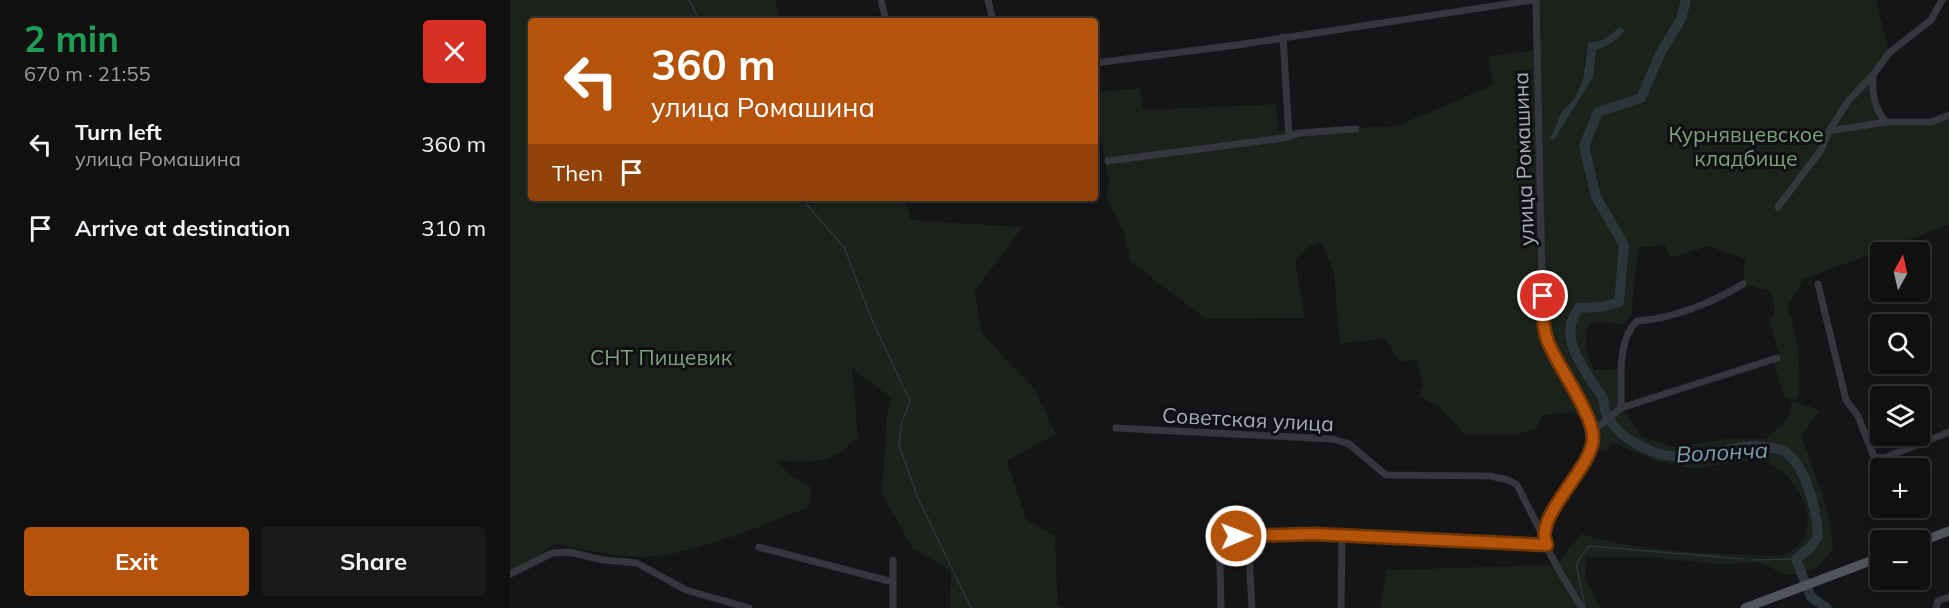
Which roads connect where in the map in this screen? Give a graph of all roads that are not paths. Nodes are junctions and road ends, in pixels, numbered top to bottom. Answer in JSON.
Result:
{"nodes":[{"id":1,"x":881,"y":0,"type":"edge"},
{"id":2,"x":988,"y":0,"type":"edge"},
{"id":3,"x":1534,"y":0,"type":"edge"},
{"id":4,"x":1942,"y":0,"type":"edge"},
{"id":5,"x":885,"y":18,"type":"edge"},
{"id":6,"x":992,"y":18,"type":"edge"},
{"id":7,"x":1283,"y":36,"type":"junction"},
{"id":8,"x":1098,"y":63,"type":"edge"},
{"id":9,"x":1873,"y":75,"type":"junction"},
{"id":10,"x":1949,"y":115,"type":"edge"},
{"id":11,"x":1886,"y":122,"type":"junction"},
{"id":12,"x":1356,"y":129,"type":"dead end"},
{"id":13,"x":1829,"y":131,"type":"junction"},
{"id":14,"x":1290,"y":136,"type":"junction"},
{"id":15,"x":1108,"y":161,"type":"dead end"},
{"id":16,"x":1778,"y":207,"type":"dead end"},
{"id":17,"x":1743,"y":284,"type":"dead end"},
{"id":18,"x":1818,"y":284,"type":"dead end"},
{"id":19,"x":1777,"y":358,"type":"dead end"},
{"id":20,"x":1621,"y":408,"type":"junction"},
{"id":21,"x":1116,"y":428,"type":"dead end"},
{"id":22,"x":1592,"y":432,"type":"junction"},
{"id":23,"x":1949,"y":432,"type":"edge"},
{"id":24,"x":1949,"y":531,"type":"edge"},
{"id":25,"x":1248,"y":536,"type":"junction"},
{"id":26,"x":1342,"y":536,"type":"junction"},
{"id":27,"x":1930,"y":538,"type":"edge"},
{"id":28,"x":1546,"y":543,"type":"junction"},
{"id":29,"x":759,"y":548,"type":"dead end"},
{"id":30,"x":893,"y":560,"type":"dead end"},
{"id":31,"x":1870,"y":561,"type":"edge"},
{"id":32,"x":510,"y":574,"type":"edge"},
{"id":33,"x":893,"y":582,"type":"junction"},
{"id":34,"x":1949,"y":597,"type":"edge"},
{"id":35,"x":749,"y":608,"type":"edge"},
{"id":36,"x":893,"y":608,"type":"edge"},
{"id":37,"x":1221,"y":608,"type":"edge"},
{"id":38,"x":1252,"y":608,"type":"edge"},
{"id":39,"x":1341,"y":608,"type":"edge"},
{"id":40,"x":1582,"y":608,"type":"edge"},
{"id":41,"x":1745,"y":608,"type":"edge"},
{"id":42,"x":1936,"y":608,"type":"edge"}],
"edges":[{"from":1,"to":5,"type":"street"},
{"from":2,"to":6,"type":"street"},
{"from":3,"to":7,"type":"street"},
{"from":3,"to":22,"type":"street","name":"улица Ромашина"},
{"from":4,"to":9,"type":"street"},
{"from":7,"to":8,"type":"street"},
{"from":7,"to":14,"type":"street"},
{"from":9,"to":11,"type":"street"},
{"from":9,"to":13,"type":"street"},
{"from":10,"to":11,"type":"street"},
{"from":11,"to":13,"type":"street"},
{"from":12,"to":14,"type":"street"},
{"from":13,"to":16,"type":"street"},
{"from":14,"to":15,"type":"street"},
{"from":17,"to":20,"type":"street"},
{"from":18,"to":23,"type":"street"},
{"from":19,"to":20,"type":"street"},
{"from":20,"to":22,"type":"street"},
{"from":21,"to":28,"type":"street","name":"Советская улица"},
{"from":22,"to":28,"type":"street"},
{"from":24,"to":27,"type":"main road"},
{"from":25,"to":26,"type":"street"},
{"from":25,"to":37,"type":"street"},
{"from":25,"to":38,"type":"street"},
{"from":26,"to":28,"type":"street"},
{"from":26,"to":39,"type":"street"},
{"from":28,"to":40,"type":"street"},
{"from":29,"to":33,"type":"street"},
{"from":30,"to":33,"type":"street"},
{"from":31,"to":41,"type":"main road"},
{"from":32,"to":35,"type":"street"},
{"from":33,"to":36,"type":"street"},
{"from":34,"to":42,"type":"street"}]}
